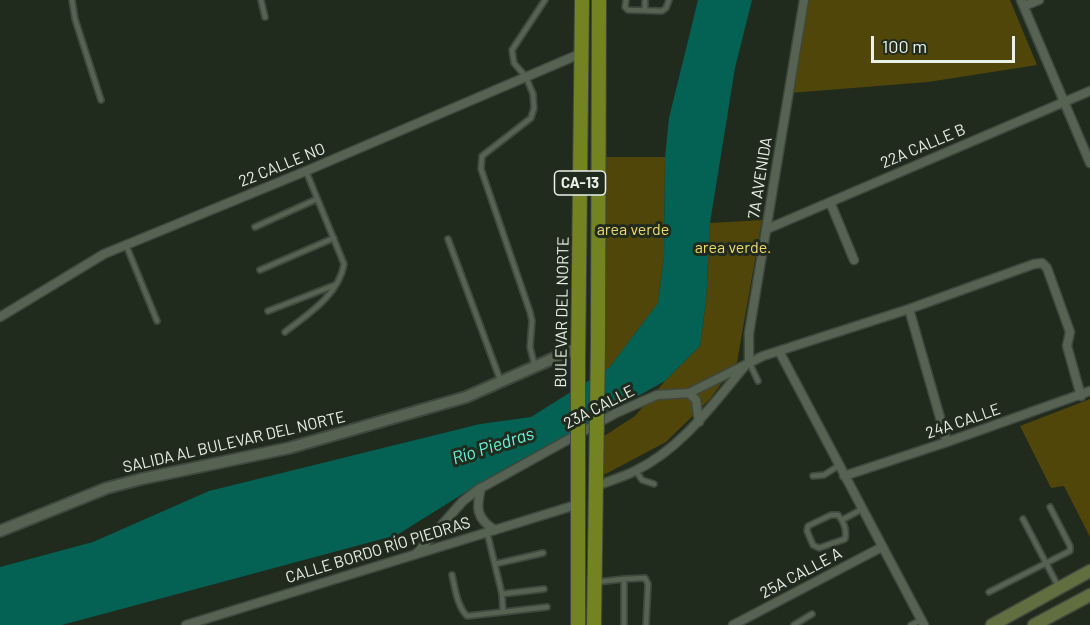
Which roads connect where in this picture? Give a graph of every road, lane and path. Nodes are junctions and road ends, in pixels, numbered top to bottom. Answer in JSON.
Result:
{"nodes":[{"id":1,"x":72,"y":0,"type":"edge"},
{"id":2,"x":261,"y":0,"type":"edge"},
{"id":3,"x":545,"y":0,"type":"edge"},
{"id":4,"x":582,"y":0,"type":"edge"},
{"id":5,"x":599,"y":0,"type":"edge"},
{"id":6,"x":626,"y":0,"type":"edge"},
{"id":7,"x":645,"y":0,"type":"edge"},
{"id":8,"x":669,"y":0,"type":"edge"},
{"id":9,"x":804,"y":0,"type":"edge"},
{"id":10,"x":1039,"y":0,"type":"edge"},
{"id":11,"x":1022,"y":3,"type":"edge"},
{"id":12,"x":645,"y":10,"type":"junction"},
{"id":13,"x":265,"y":17,"type":"dead end"},
{"id":14,"x":582,"y":53,"type":"junction"},
{"id":15,"x":526,"y":77,"type":"junction"},
{"id":16,"x":1090,"y":91,"type":"edge"},
{"id":17,"x":101,"y":100,"type":"dead end"},
{"id":18,"x":1064,"y":102,"type":"junction"},
{"id":19,"x":1090,"y":163,"type":"edge"},
{"id":20,"x":306,"y":171,"type":"junction"},
{"id":21,"x":318,"y":199,"type":"junction"},
{"id":22,"x":830,"y":202,"type":"junction"},
{"id":23,"x":255,"y":227,"type":"dead end"},
{"id":24,"x":767,"y":229,"type":"junction"},
{"id":25,"x":334,"y":238,"type":"junction"},
{"id":26,"x":448,"y":239,"type":"dead end"},
{"id":27,"x":126,"y":245,"type":"junction"},
{"id":28,"x":854,"y":260,"type":"dead end"},
{"id":29,"x":260,"y":270,"type":"dead end"},
{"id":30,"x":338,"y":284,"type":"junction"},
{"id":31,"x":909,"y":309,"type":"junction"},
{"id":32,"x":268,"y":311,"type":"dead end"},
{"id":33,"x":0,"y":317,"type":"edge"},
{"id":34,"x":157,"y":321,"type":"dead end"},
{"id":35,"x":285,"y":332,"type":"dead end"},
{"id":36,"x":578,"y":348,"type":"junction"},
{"id":37,"x":779,"y":351,"type":"junction"},
{"id":38,"x":749,"y":362,"type":"junction"},
{"id":39,"x":534,"y":367,"type":"junction"},
{"id":40,"x":758,"y":381,"type":"dead end"},
{"id":41,"x":501,"y":382,"type":"junction"},
{"id":42,"x":1090,"y":391,"type":"edge"},
{"id":43,"x":689,"y":393,"type":"junction"},
{"id":44,"x":1081,"y":396,"type":"junction"},
{"id":45,"x":699,"y":422,"type":"junction"},
{"id":46,"x":947,"y":442,"type":"junction"},
{"id":47,"x":838,"y":466,"type":"junction"},
{"id":48,"x":636,"y":471,"type":"junction"},
{"id":49,"x":813,"y":476,"type":"dead end"},
{"id":50,"x":844,"y":476,"type":"junction"},
{"id":51,"x":596,"y":483,"type":"junction"},
{"id":52,"x":654,"y":484,"type":"dead end"},
{"id":53,"x":480,"y":488,"type":"junction"},
{"id":54,"x":579,"y":504,"type":"junction"},
{"id":55,"x":1050,"y":507,"type":"dead end"},
{"id":56,"x":862,"y":508,"type":"junction"},
{"id":57,"x":1023,"y":519,"type":"dead end"},
{"id":58,"x":842,"y":520,"type":"junction"},
{"id":59,"x":0,"y":531,"type":"edge"},
{"id":60,"x":491,"y":531,"type":"junction"},
{"id":61,"x":882,"y":547,"type":"junction"},
{"id":62,"x":543,"y":553,"type":"dead end"},
{"id":63,"x":416,"y":554,"type":"junction"},
{"id":64,"x":1046,"y":563,"type":"junction"},
{"id":65,"x":495,"y":564,"type":"junction"},
{"id":66,"x":1090,"y":571,"type":"edge"},
{"id":67,"x":452,"y":575,"type":"dead end"},
{"id":68,"x":624,"y":579,"type":"junction"},
{"id":69,"x":595,"y":583,"type":"junction"},
{"id":70,"x":1059,"y":588,"type":"junction"},
{"id":71,"x":544,"y":589,"type":"dead end"},
{"id":72,"x":989,"y":592,"type":"dead end"},
{"id":73,"x":502,"y":594,"type":"junction"},
{"id":74,"x":1090,"y":596,"type":"edge"},
{"id":75,"x":547,"y":607,"type":"dead end"},
{"id":76,"x":503,"y":612,"type":"junction"},
{"id":77,"x":812,"y":614,"type":"dead end"},
{"id":78,"x":216,"y":615,"type":"junction"},
{"id":79,"x":1050,"y":621,"type":"edge"},
{"id":80,"x":923,"y":622,"type":"edge"},
{"id":81,"x":186,"y":625,"type":"edge"},
{"id":82,"x":220,"y":625,"type":"edge"},
{"id":83,"x":578,"y":625,"type":"edge"},
{"id":84,"x":594,"y":625,"type":"edge"},
{"id":85,"x":624,"y":625,"type":"edge"},
{"id":86,"x":646,"y":625,"type":"edge"},
{"id":87,"x":733,"y":625,"type":"edge"},
{"id":88,"x":794,"y":625,"type":"edge"},
{"id":89,"x":911,"y":625,"type":"edge"},
{"id":90,"x":992,"y":625,"type":"edge"},
{"id":91,"x":1034,"y":625,"type":"edge"}],
"edges":[{"from":1,"to":17,"type":"lane"},
{"from":2,"to":13,"type":"lane"},
{"from":3,"to":15,"type":"lane"},
{"from":4,"to":14,"type":"highway","name":"BULEVAR DEL NORTE","number":"CA-13"},
{"from":5,"to":51,"type":"highway","number":"CA-13","bridge":true},
{"from":6,"to":12,"type":"lane"},
{"from":7,"to":12,"type":"lane"},
{"from":8,"to":12,"type":"lane"},
{"from":9,"to":24,"type":"street","name":"7A AVENIDA"},
{"from":10,"to":11,"type":"street"},
{"from":11,"to":18,"type":"street"},
{"from":14,"to":15,"type":"street","name":"22 CALLE NO"},
{"from":14,"to":36,"type":"highway","name":"BULEVAR DEL NORTE","number":"CA-13"},
{"from":15,"to":20,"type":"street","name":"22 CALLE NO"},
{"from":15,"to":39,"type":"lane"},
{"from":16,"to":18,"type":"street","name":"22A CALLE B"},
{"from":18,"to":19,"type":"street"},
{"from":18,"to":22,"type":"street","name":"22A CALLE B"},
{"from":20,"to":21,"type":"lane"},
{"from":20,"to":27,"type":"street","name":"22 CALLE NO"},
{"from":21,"to":23,"type":"lane"},
{"from":21,"to":25,"type":"lane"},
{"from":22,"to":24,"type":"street","name":"22A CALLE B"},
{"from":22,"to":28,"type":"street"},
{"from":24,"to":38,"type":"street","name":"7A AVENIDA"},
{"from":25,"to":29,"type":"lane"},
{"from":25,"to":30,"type":"lane"},
{"from":26,"to":41,"type":"lane"},
{"from":27,"to":33,"type":"street","name":"22 CALLE NO"},
{"from":27,"to":34,"type":"lane"},
{"from":30,"to":32,"type":"lane"},
{"from":30,"to":35,"type":"lane"},
{"from":31,"to":37,"type":"street","name":"23A CALLE"},
{"from":31,"to":44,"type":"street","name":"23A CALLE"},
{"from":31,"to":46,"type":"street"},
{"from":36,"to":39,"type":"street","name":"SALIDA AL BULEVAR DEL NORTE"},
{"from":36,"to":54,"type":"highway","name":"BULEVAR DEL NORTE","number":"CA-13","bridge":true},
{"from":37,"to":38,"type":"street","name":"23A CALLE"},
{"from":37,"to":47,"type":"street"},
{"from":38,"to":40,"type":"lane"},
{"from":38,"to":43,"type":"street","name":"23A CALLE"},
{"from":38,"to":45,"type":"street"},
{"from":39,"to":41,"type":"street","name":"SALIDA AL BULEVAR DEL NORTE"},
{"from":41,"to":59,"type":"street","name":"SALIDA AL BULEVAR DEL NORTE"},
{"from":42,"to":44,"type":"street","name":"24A CALLE"},
{"from":43,"to":45,"type":"street"},
{"from":43,"to":53,"type":"street","name":"23A CALLE"},
{"from":44,"to":46,"type":"street","name":"24A CALLE"},
{"from":45,"to":48,"type":"street"},
{"from":46,"to":50,"type":"street","name":"24A CALLE"},
{"from":47,"to":49,"type":"lane"},
{"from":47,"to":50,"type":"street"},
{"from":48,"to":51,"type":"street"},
{"from":48,"to":52,"type":"lane"},
{"from":50,"to":56,"type":"street"},
{"from":51,"to":69,"type":"highway","number":"CA-13"},
{"from":53,"to":60,"type":"street"},
{"from":53,"to":63,"type":"street","name":"23A CALLE"},
{"from":54,"to":60,"type":"street","name":"CALLE BORDO RÍO PIEDRAS"},
{"from":54,"to":83,"type":"highway","name":"BULEVAR DEL NORTE","number":"CA-13"},
{"from":55,"to":64,"type":"lane"},
{"from":56,"to":58,"type":"lane"},
{"from":56,"to":61,"type":"street"},
{"from":57,"to":64,"type":"lane"},
{"from":58,"to":58,"type":"lane"},
{"from":60,"to":63,"type":"street","name":"CALLE BORDO RÍO PIEDRAS"},
{"from":60,"to":65,"type":"lane"},
{"from":61,"to":80,"type":"street"},
{"from":61,"to":87,"type":"street","name":"25A CALLE A"},
{"from":62,"to":65,"type":"lane"},
{"from":63,"to":78,"type":"street","name":"CALLE BORDO RÍO PIEDRAS"},
{"from":64,"to":70,"type":"lane"},
{"from":64,"to":72,"type":"lane"},
{"from":65,"to":73,"type":"lane"},
{"from":66,"to":70,"type":"main road"},
{"from":67,"to":76,"type":"lane"},
{"from":68,"to":69,"type":"lane"},
{"from":68,"to":85,"type":"lane"},
{"from":68,"to":86,"type":"lane"},
{"from":69,"to":84,"type":"highway","number":"CA-13"},
{"from":70,"to":90,"type":"main road"},
{"from":71,"to":73,"type":"lane"},
{"from":73,"to":76,"type":"lane"},
{"from":74,"to":79,"type":"main road"},
{"from":75,"to":76,"type":"lane"},
{"from":77,"to":88,"type":"lane"},
{"from":78,"to":81,"type":"street","name":"CALLE BORDO RÍO PIEDRAS"},
{"from":78,"to":82,"type":"lane"},
{"from":79,"to":91,"type":"main road"},
{"from":80,"to":89,"type":"lane"}]}
